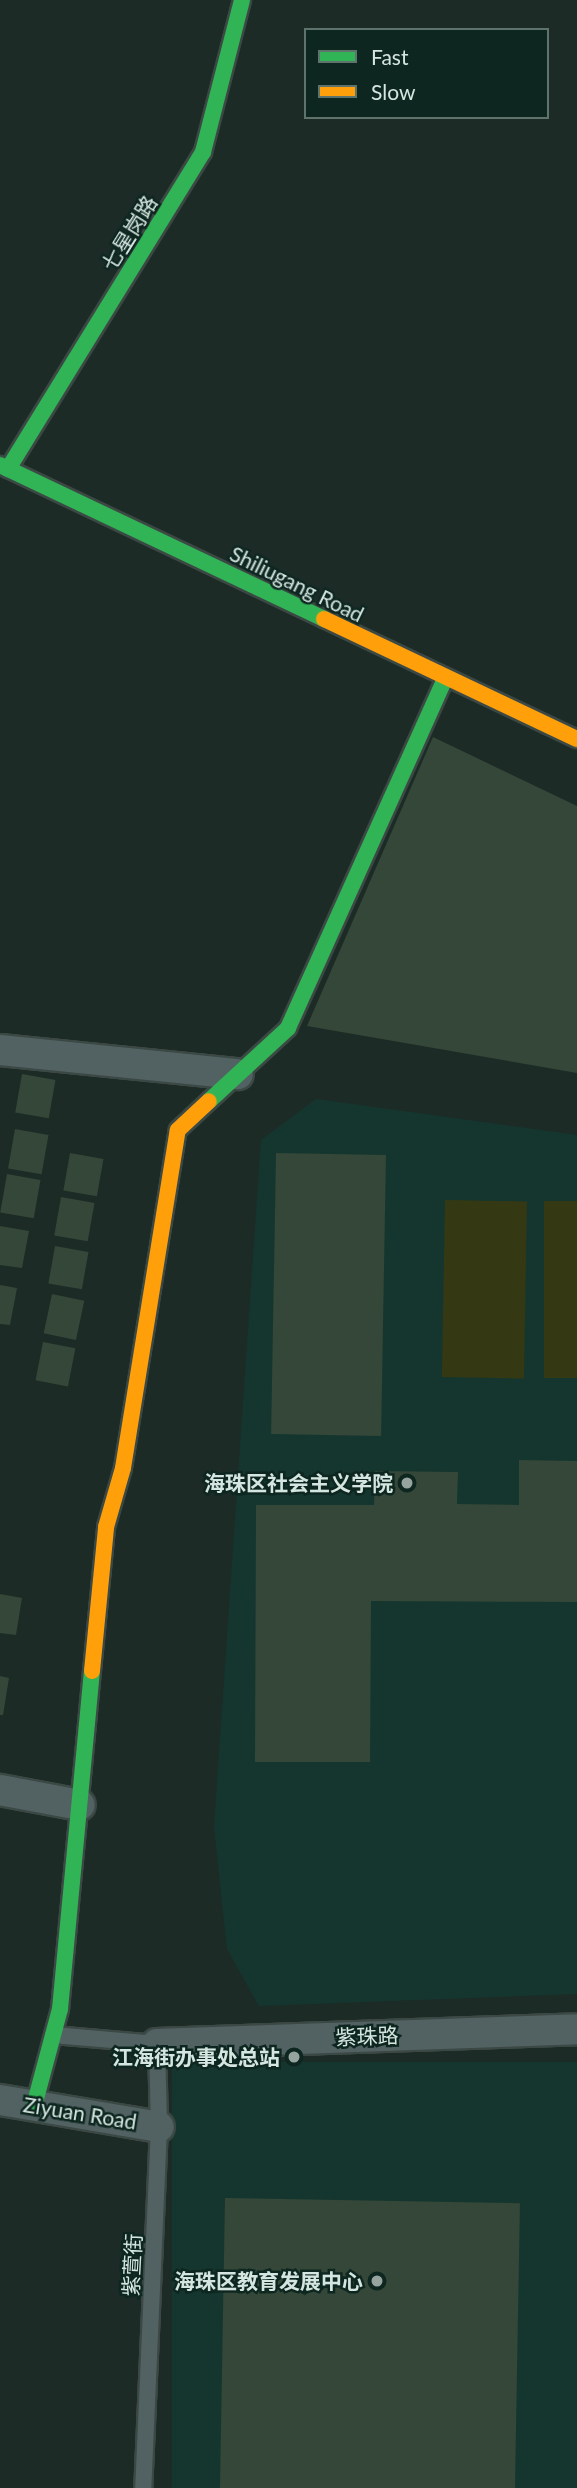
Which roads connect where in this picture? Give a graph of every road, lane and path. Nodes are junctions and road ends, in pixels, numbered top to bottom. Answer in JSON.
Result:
{"nodes":[{"id":1,"x":242,"y":0,"type":"edge"},
{"id":2,"x":4,"y":467,"type":"edge"},
{"id":3,"x":445,"y":678,"type":"junction"},
{"id":4,"x":577,"y":739,"type":"edge"},
{"id":5,"x":0,"y":1050,"type":"edge"},
{"id":6,"x":238,"y":1074,"type":"junction"},
{"id":7,"x":0,"y":1790,"type":"edge"},
{"id":8,"x":80,"y":1805,"type":"junction"},
{"id":9,"x":577,"y":2029,"type":"edge"},
{"id":10,"x":53,"y":2035,"type":"junction"},
{"id":11,"x":157,"y":2044,"type":"junction"},
{"id":12,"x":0,"y":2100,"type":"edge"},
{"id":13,"x":34,"y":2106,"type":"junction"},
{"id":14,"x":159,"y":2127,"type":"junction"},
{"id":15,"x":143,"y":2488,"type":"edge"}],
"edges":[{"from":1,"to":2,"type":"street","name":"七星岗路"},
{"from":2,"to":3,"type":"street","name":"Shiliugang Road"},
{"from":3,"to":4,"type":"street","name":"Shiliugang Road"},
{"from":3,"to":6,"type":"street"},
{"from":5,"to":6,"type":"street"},
{"from":6,"to":8,"type":"street"},
{"from":7,"to":8,"type":"street"},
{"from":8,"to":10,"type":"street"},
{"from":9,"to":11,"type":"street","name":"紫珠路"},
{"from":10,"to":11,"type":"lane"},
{"from":10,"to":13,"type":"street"},
{"from":11,"to":14,"type":"lane","name":"紫萱街"},
{"from":12,"to":13,"type":"street","name":"Ziyuan Road"},
{"from":13,"to":14,"type":"street","name":"Ziyuan Road"},
{"from":14,"to":15,"type":"lane","name":"紫萱街"}]}
